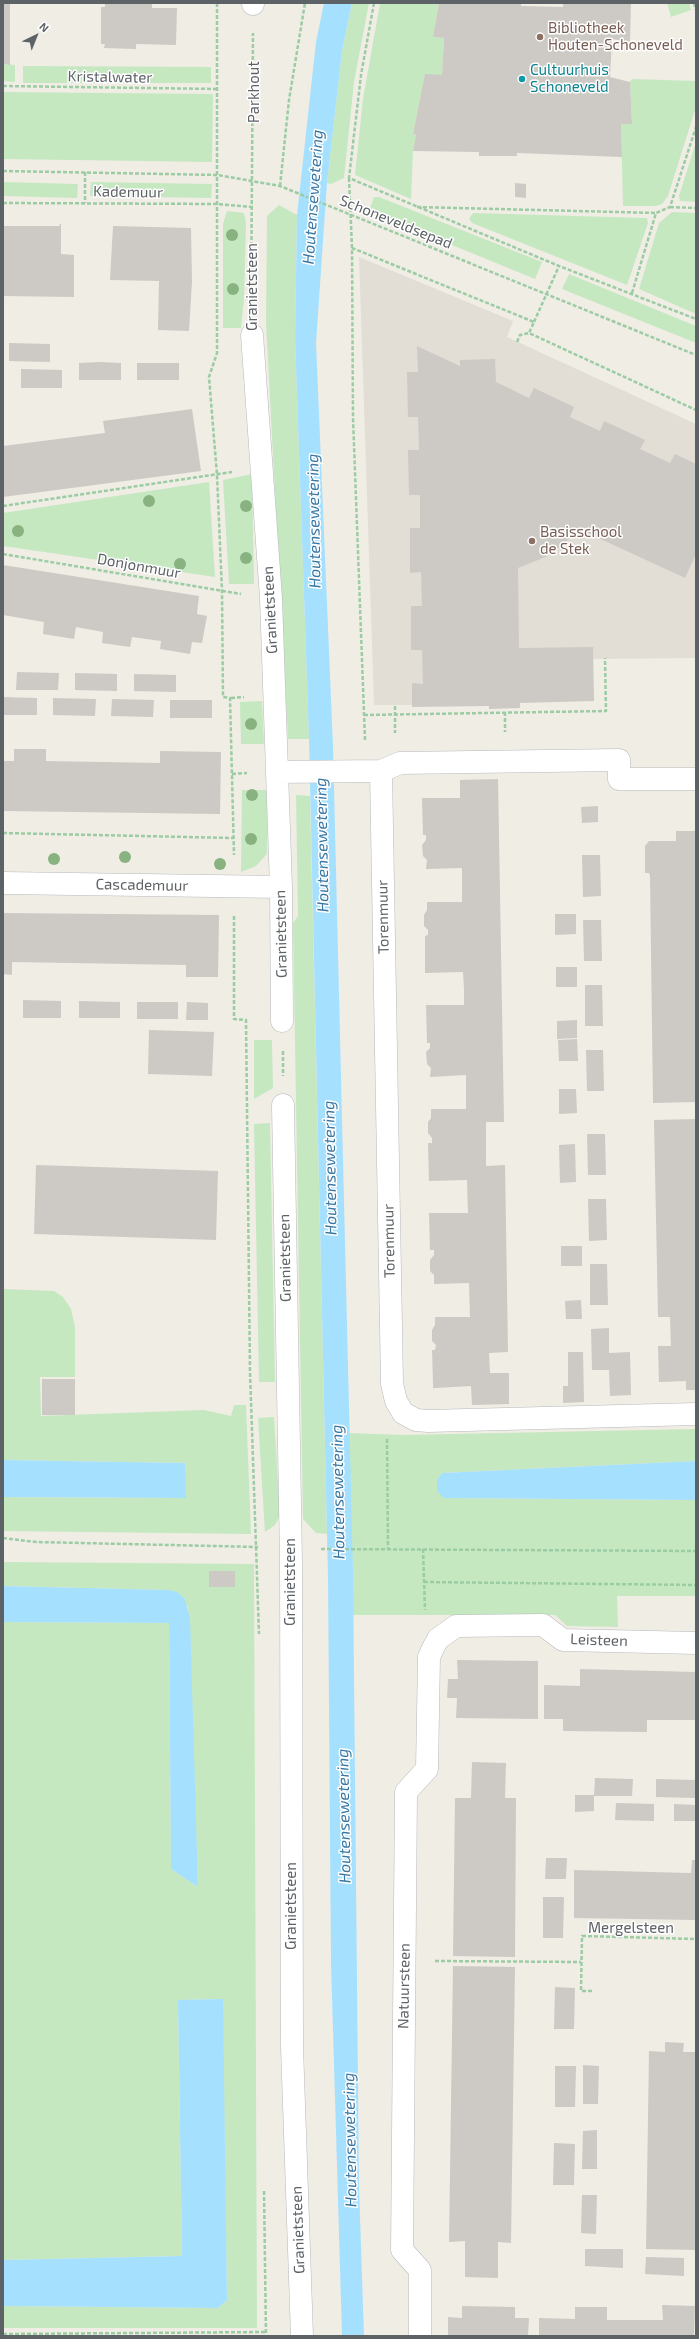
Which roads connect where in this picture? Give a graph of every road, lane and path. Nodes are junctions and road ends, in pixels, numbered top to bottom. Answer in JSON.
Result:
{"nodes":[{"id":1,"x":217,"y":3,"type":"edge"},
{"id":2,"x":305,"y":3,"type":"edge"},
{"id":3,"x":374,"y":3,"type":"edge"},
{"id":4,"x":694,"y":3,"type":"edge"},
{"id":5,"x":253,"y":4,"type":"edge"},
{"id":6,"x":696,"y":10,"type":"edge"},
{"id":7,"x":3,"y":86,"type":"edge"},
{"id":8,"x":218,"y":89,"type":"junction"},
{"id":9,"x":696,"y":127,"type":"edge"},
{"id":10,"x":3,"y":171,"type":"edge"},
{"id":11,"x":85,"y":172,"type":"junction"},
{"id":12,"x":218,"y":174,"type":"junction"},
{"id":13,"x":350,"y":178,"type":"junction"},
{"id":14,"x":252,"y":181,"type":"junction"},
{"id":15,"x":280,"y":186,"type":"junction"},
{"id":16,"x":3,"y":203,"type":"edge"},
{"id":17,"x":85,"y":203,"type":"junction"},
{"id":18,"x":217,"y":204,"type":"junction"},
{"id":19,"x":415,"y":206,"type":"junction"},
{"id":20,"x":253,"y":207,"type":"junction"},
{"id":21,"x":670,"y":207,"type":"junction"},
{"id":22,"x":696,"y":208,"type":"edge"},
{"id":23,"x":656,"y":212,"type":"junction"},
{"id":24,"x":350,"y":214,"type":"junction"},
{"id":25,"x":352,"y":248,"type":"junction"},
{"id":26,"x":559,"y":266,"type":"junction"},
{"id":27,"x":632,"y":293,"type":"junction"},
{"id":28,"x":547,"y":295,"type":"junction"},
{"id":29,"x":696,"y":319,"type":"edge"},
{"id":30,"x":534,"y":322,"type":"junction"},
{"id":31,"x":529,"y":333,"type":"junction"},
{"id":32,"x":252,"y":335,"type":"joint"},
{"id":33,"x":517,"y":342,"type":"dead end"},
{"id":34,"x":696,"y":355,"type":"edge"},
{"id":35,"x":696,"y":410,"type":"edge"},
{"id":36,"x":262,"y":465,"type":"junction"},
{"id":37,"x":217,"y":475,"type":"junction"},
{"id":38,"x":3,"y":506,"type":"edge"},
{"id":39,"x":3,"y":554,"type":"edge"},
{"id":40,"x":222,"y":591,"type":"junction"},
{"id":41,"x":271,"y":598,"type":"junction"},
{"id":42,"x":605,"y":658,"type":"dead end"},
{"id":43,"x":364,"y":715,"type":"junction"},
{"id":44,"x":365,"y":771,"type":"junction"},
{"id":45,"x":277,"y":772,"type":"junction"},
{"id":46,"x":696,"y":779,"type":"edge"},
{"id":47,"x":3,"y":833,"type":"edge"},
{"id":48,"x":234,"y":838,"type":"junction"},
{"id":49,"x":3,"y":883,"type":"edge"},
{"id":50,"x":235,"y":887,"type":"junction"},
{"id":51,"x":281,"y":887,"type":"junction"},
{"id":52,"x":282,"y":1021,"type":"joint"},
{"id":53,"x":283,"y":1105,"type":"joint"},
{"id":54,"x":403,"y":1413,"type":"junction"},
{"id":55,"x":696,"y":1414,"type":"edge"},
{"id":56,"x":3,"y":1538,"type":"edge"},
{"id":57,"x":257,"y":1547,"type":"junction"},
{"id":58,"x":290,"y":1548,"type":"junction"},
{"id":59,"x":388,"y":1549,"type":"junction"},
{"id":60,"x":423,"y":1549,"type":"junction"},
{"id":61,"x":696,"y":1551,"type":"edge"},
{"id":62,"x":424,"y":1582,"type":"junction"},
{"id":63,"x":696,"y":1586,"type":"edge"},
{"id":64,"x":259,"y":1638,"type":"dead end"},
{"id":65,"x":438,"y":1639,"type":"junction"},
{"id":66,"x":696,"y":1643,"type":"edge"},
{"id":67,"x":696,"y":1939,"type":"edge"},
{"id":68,"x":405,"y":1961,"type":"junction"},
{"id":69,"x":581,"y":1962,"type":"junction"},
{"id":70,"x":592,"y":1991,"type":"dead end"},
{"id":71,"x":264,"y":2190,"type":"dead end"},
{"id":72,"x":266,"y":2332,"type":"junction"},
{"id":73,"x":3,"y":2334,"type":"edge"},
{"id":74,"x":266,"y":2336,"type":"edge"},
{"id":75,"x":302,"y":2336,"type":"edge"},
{"id":76,"x":420,"y":2336,"type":"edge"}],
"edges":[{"from":1,"to":8,"type":"path"},
{"from":2,"to":15,"type":"path"},
{"from":3,"to":13,"type":"path"},
{"from":4,"to":6,"type":"path"},
{"from":5,"to":14,"type":"path","name":"Parkhout"},
{"from":7,"to":8,"type":"path","name":"Kristalwater"},
{"from":8,"to":12,"type":"path"},
{"from":9,"to":21,"type":"path"},
{"from":10,"to":11,"type":"path","name":"Schoneveldsepad"},
{"from":11,"to":12,"type":"path","name":"Schoneveldsepad"},
{"from":11,"to":17,"type":"path"},
{"from":12,"to":14,"type":"path","name":"Schoneveldsepad"},
{"from":12,"to":18,"type":"path"},
{"from":13,"to":19,"type":"path"},
{"from":13,"to":24,"type":"path"},
{"from":14,"to":15,"type":"path","name":"Schoneveldsepad"},
{"from":14,"to":20,"type":"path","name":"Granietsteen"},
{"from":15,"to":24,"type":"path","name":"Schoneveldsepad"},
{"from":16,"to":17,"type":"path","name":"Kademuur"},
{"from":17,"to":18,"type":"path","name":"Kademuur"},
{"from":18,"to":20,"type":"path","name":"Kademuur"},
{"from":18,"to":37,"type":"path"},
{"from":19,"to":23,"type":"path"},
{"from":19,"to":26,"type":"path"},
{"from":20,"to":32,"type":"path","name":"Granietsteen"},
{"from":21,"to":22,"type":"path"},
{"from":21,"to":23,"type":"path"},
{"from":23,"to":27,"type":"path"},
{"from":24,"to":25,"type":"path"},
{"from":24,"to":28,"type":"path","name":"Schoneveldsepad"},
{"from":25,"to":30,"type":"path"},
{"from":25,"to":43,"type":"path"},
{"from":26,"to":27,"type":"path"},
{"from":26,"to":28,"type":"path"},
{"from":27,"to":29,"type":"path"},
{"from":28,"to":30,"type":"path"},
{"from":28,"to":34,"type":"path","name":"Schoneveldsepad"},
{"from":30,"to":31,"type":"path"},
{"from":31,"to":33,"type":"path"},
{"from":31,"to":35,"type":"path"},
{"from":32,"to":36,"type":"street","name":"Granietsteen"},
{"from":36,"to":37,"type":"path"},
{"from":36,"to":41,"type":"street","name":"Granietsteen"},
{"from":37,"to":38,"type":"path"},
{"from":37,"to":40,"type":"path"},
{"from":39,"to":40,"type":"path","name":"Donjonmuur"},
{"from":40,"to":41,"type":"path","name":"Donjonmuur"},
{"from":40,"to":48,"type":"path"},
{"from":41,"to":45,"type":"street","name":"Granietsteen"},
{"from":42,"to":43,"type":"path"},
{"from":43,"to":44,"type":"path"},
{"from":44,"to":45,"type":"street"},
{"from":44,"to":46,"type":"street"},
{"from":44,"to":54,"type":"street","name":"Torenmuur"},
{"from":45,"to":51,"type":"street","name":"Granietsteen"},
{"from":47,"to":48,"type":"path"},
{"from":48,"to":50,"type":"path"},
{"from":49,"to":50,"type":"street","name":"Cascademuur"},
{"from":50,"to":51,"type":"street","name":"Cascademuur"},
{"from":50,"to":57,"type":"path"},
{"from":51,"to":52,"type":"street","name":"Granietsteen"},
{"from":52,"to":53,"type":"path"},
{"from":53,"to":58,"type":"street","name":"Granietsteen"},
{"from":54,"to":55,"type":"street"},
{"from":54,"to":59,"type":"path"},
{"from":56,"to":57,"type":"path"},
{"from":57,"to":58,"type":"path"},
{"from":57,"to":64,"type":"path"},
{"from":58,"to":59,"type":"path"},
{"from":58,"to":75,"type":"street","name":"Granietsteen"},
{"from":59,"to":60,"type":"path"},
{"from":60,"to":61,"type":"path"},
{"from":60,"to":62,"type":"path"},
{"from":62,"to":63,"type":"path"},
{"from":62,"to":65,"type":"path"},
{"from":65,"to":66,"type":"street","name":"Leisteen"},
{"from":65,"to":68,"type":"street","name":"Natuursteen"},
{"from":67,"to":69,"type":"path","name":"Mergelsteen"},
{"from":68,"to":69,"type":"path"},
{"from":68,"to":76,"type":"street","name":"Natuursteen"},
{"from":69,"to":70,"type":"path","name":"Mergelsteen"},
{"from":71,"to":72,"type":"path"},
{"from":72,"to":73,"type":"path"},
{"from":72,"to":74,"type":"path"}]}
